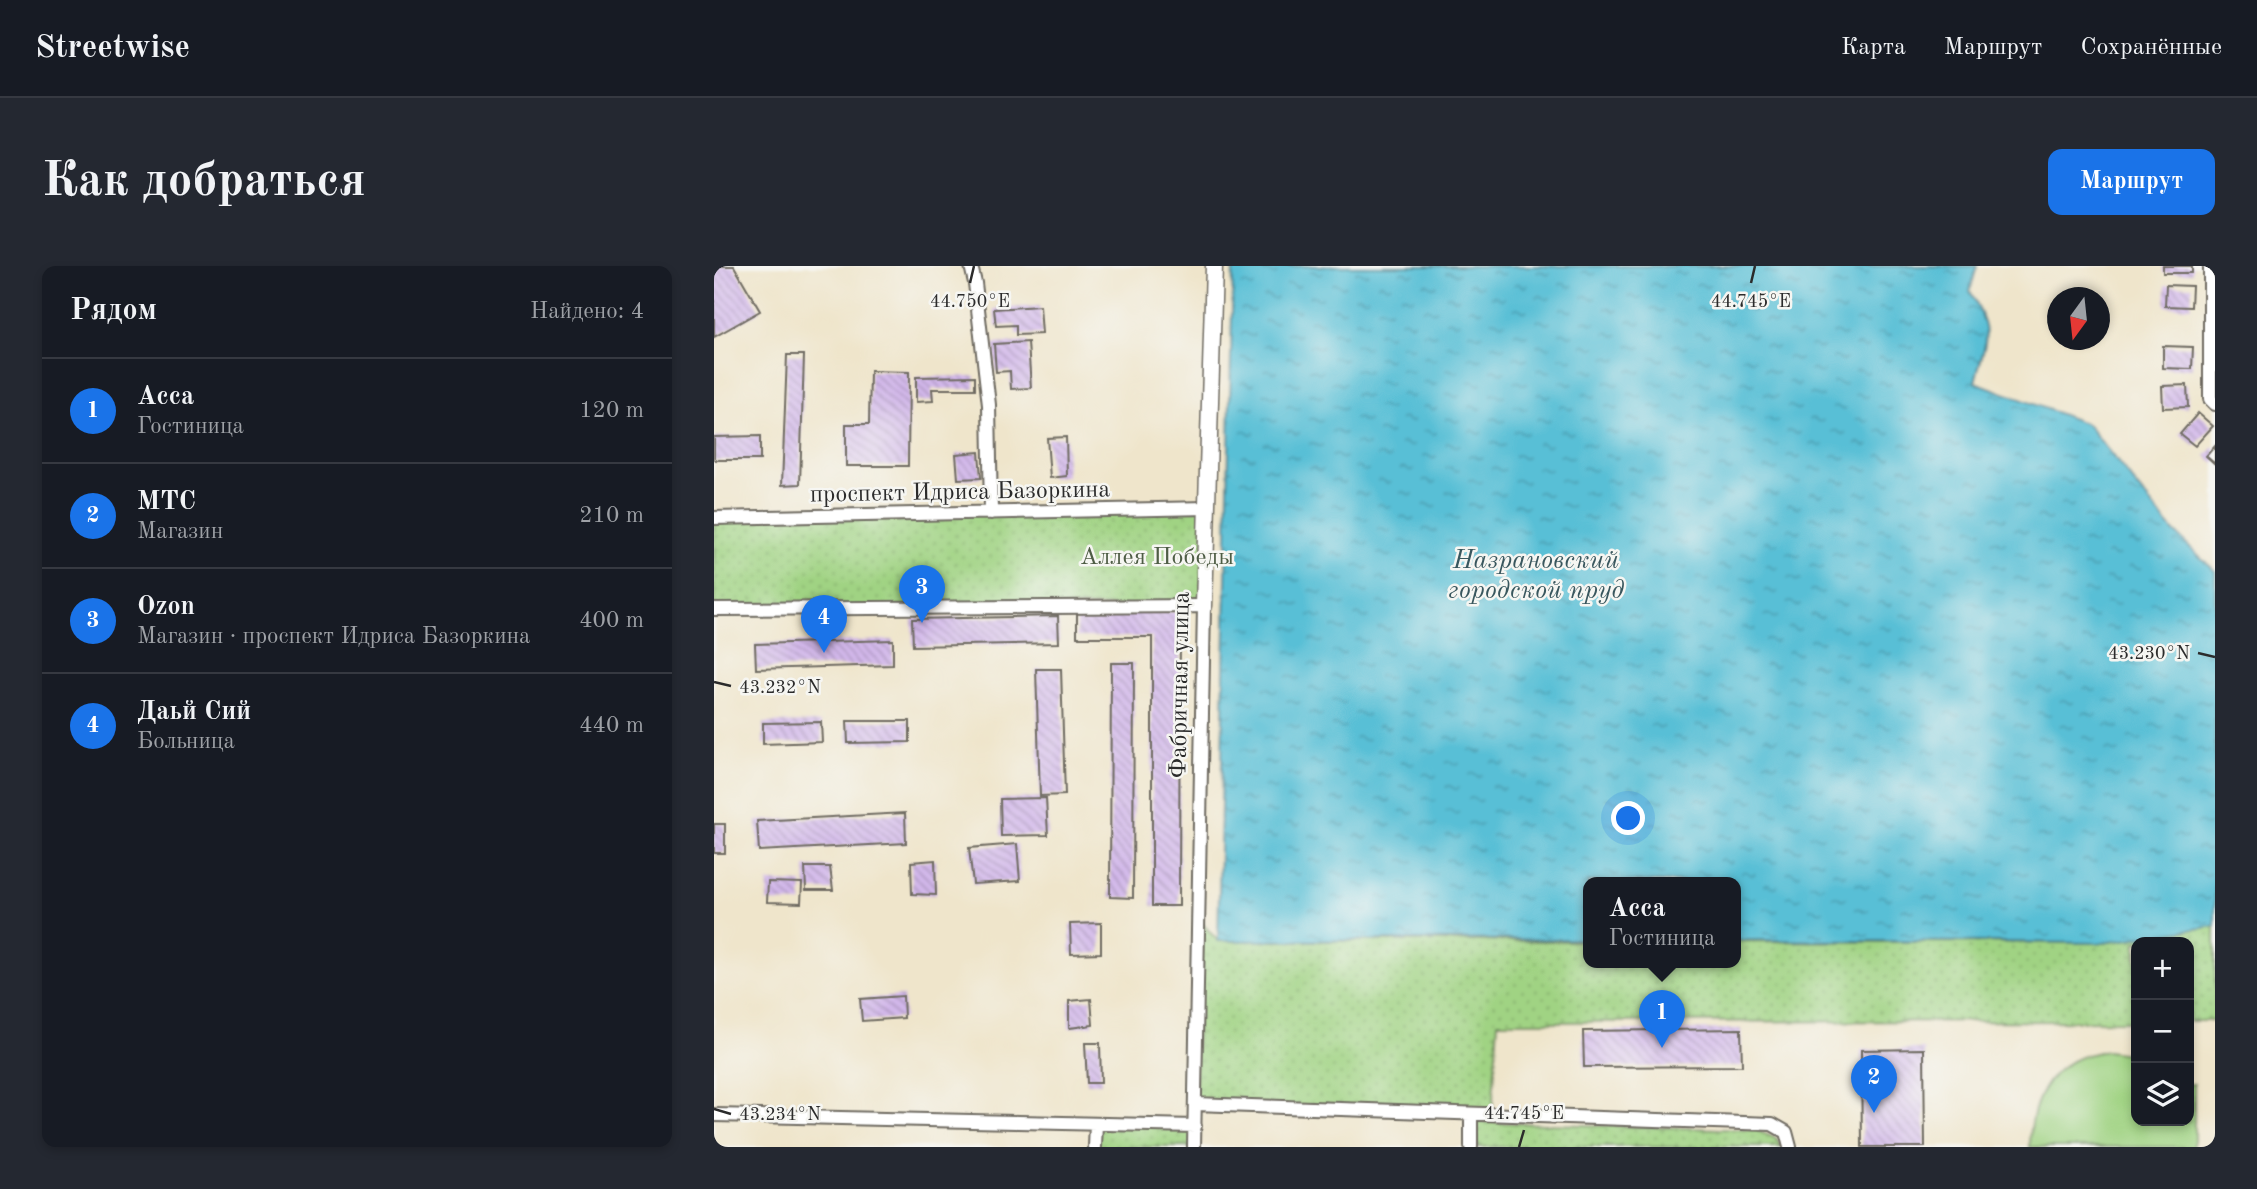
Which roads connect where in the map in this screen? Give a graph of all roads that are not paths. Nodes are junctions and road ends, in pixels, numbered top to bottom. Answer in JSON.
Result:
{"nodes":[{"id":1,"x":971,"y":266,"type":"edge"},
{"id":2,"x":1214,"y":266,"type":"edge"},
{"id":3,"x":2210,"y":266,"type":"edge"},
{"id":4,"x":2215,"y":404,"type":"edge"},
{"id":5,"x":1208,"y":509,"type":"junction"},
{"id":6,"x":991,"y":513,"type":"junction"},
{"id":7,"x":714,"y":518,"type":"edge"},
{"id":8,"x":1205,"y":606,"type":"junction"},
{"id":9,"x":714,"y":609,"type":"edge"},
{"id":10,"x":1195,"y":1104,"type":"junction"},
{"id":11,"x":1471,"y":1114,"type":"junction"},
{"id":12,"x":714,"y":1115,"type":"edge"},
{"id":13,"x":1096,"y":1124,"type":"junction"},
{"id":14,"x":1195,"y":1126,"type":"junction"},
{"id":15,"x":1095,"y":1147,"type":"edge"},
{"id":16,"x":1194,"y":1147,"type":"edge"},
{"id":17,"x":1471,"y":1147,"type":"edge"},
{"id":18,"x":1790,"y":1147,"type":"edge"}],
"edges":[{"from":1,"to":6,"type":"street"},
{"from":2,"to":5,"type":"street","name":"Фабричная улица"},
{"from":3,"to":4,"type":"street"},
{"from":5,"to":6,"type":"street","name":"проспект Идриса Базоркина"},
{"from":5,"to":8,"type":"street","name":"Фабричная улица"},
{"from":6,"to":7,"type":"street","name":"проспект Идриса Базоркина"},
{"from":8,"to":9,"type":"street"},
{"from":8,"to":10,"type":"street","name":"Фабричная улица"},
{"from":10,"to":11,"type":"street"},
{"from":10,"to":14,"type":"street","name":"Фабричная улица"},
{"from":11,"to":17,"type":"street"},
{"from":11,"to":18,"type":"street"},
{"from":12,"to":13,"type":"street"},
{"from":13,"to":14,"type":"street"},
{"from":13,"to":15,"type":"street"},
{"from":14,"to":16,"type":"street","name":"Фабричная улица"}]}
